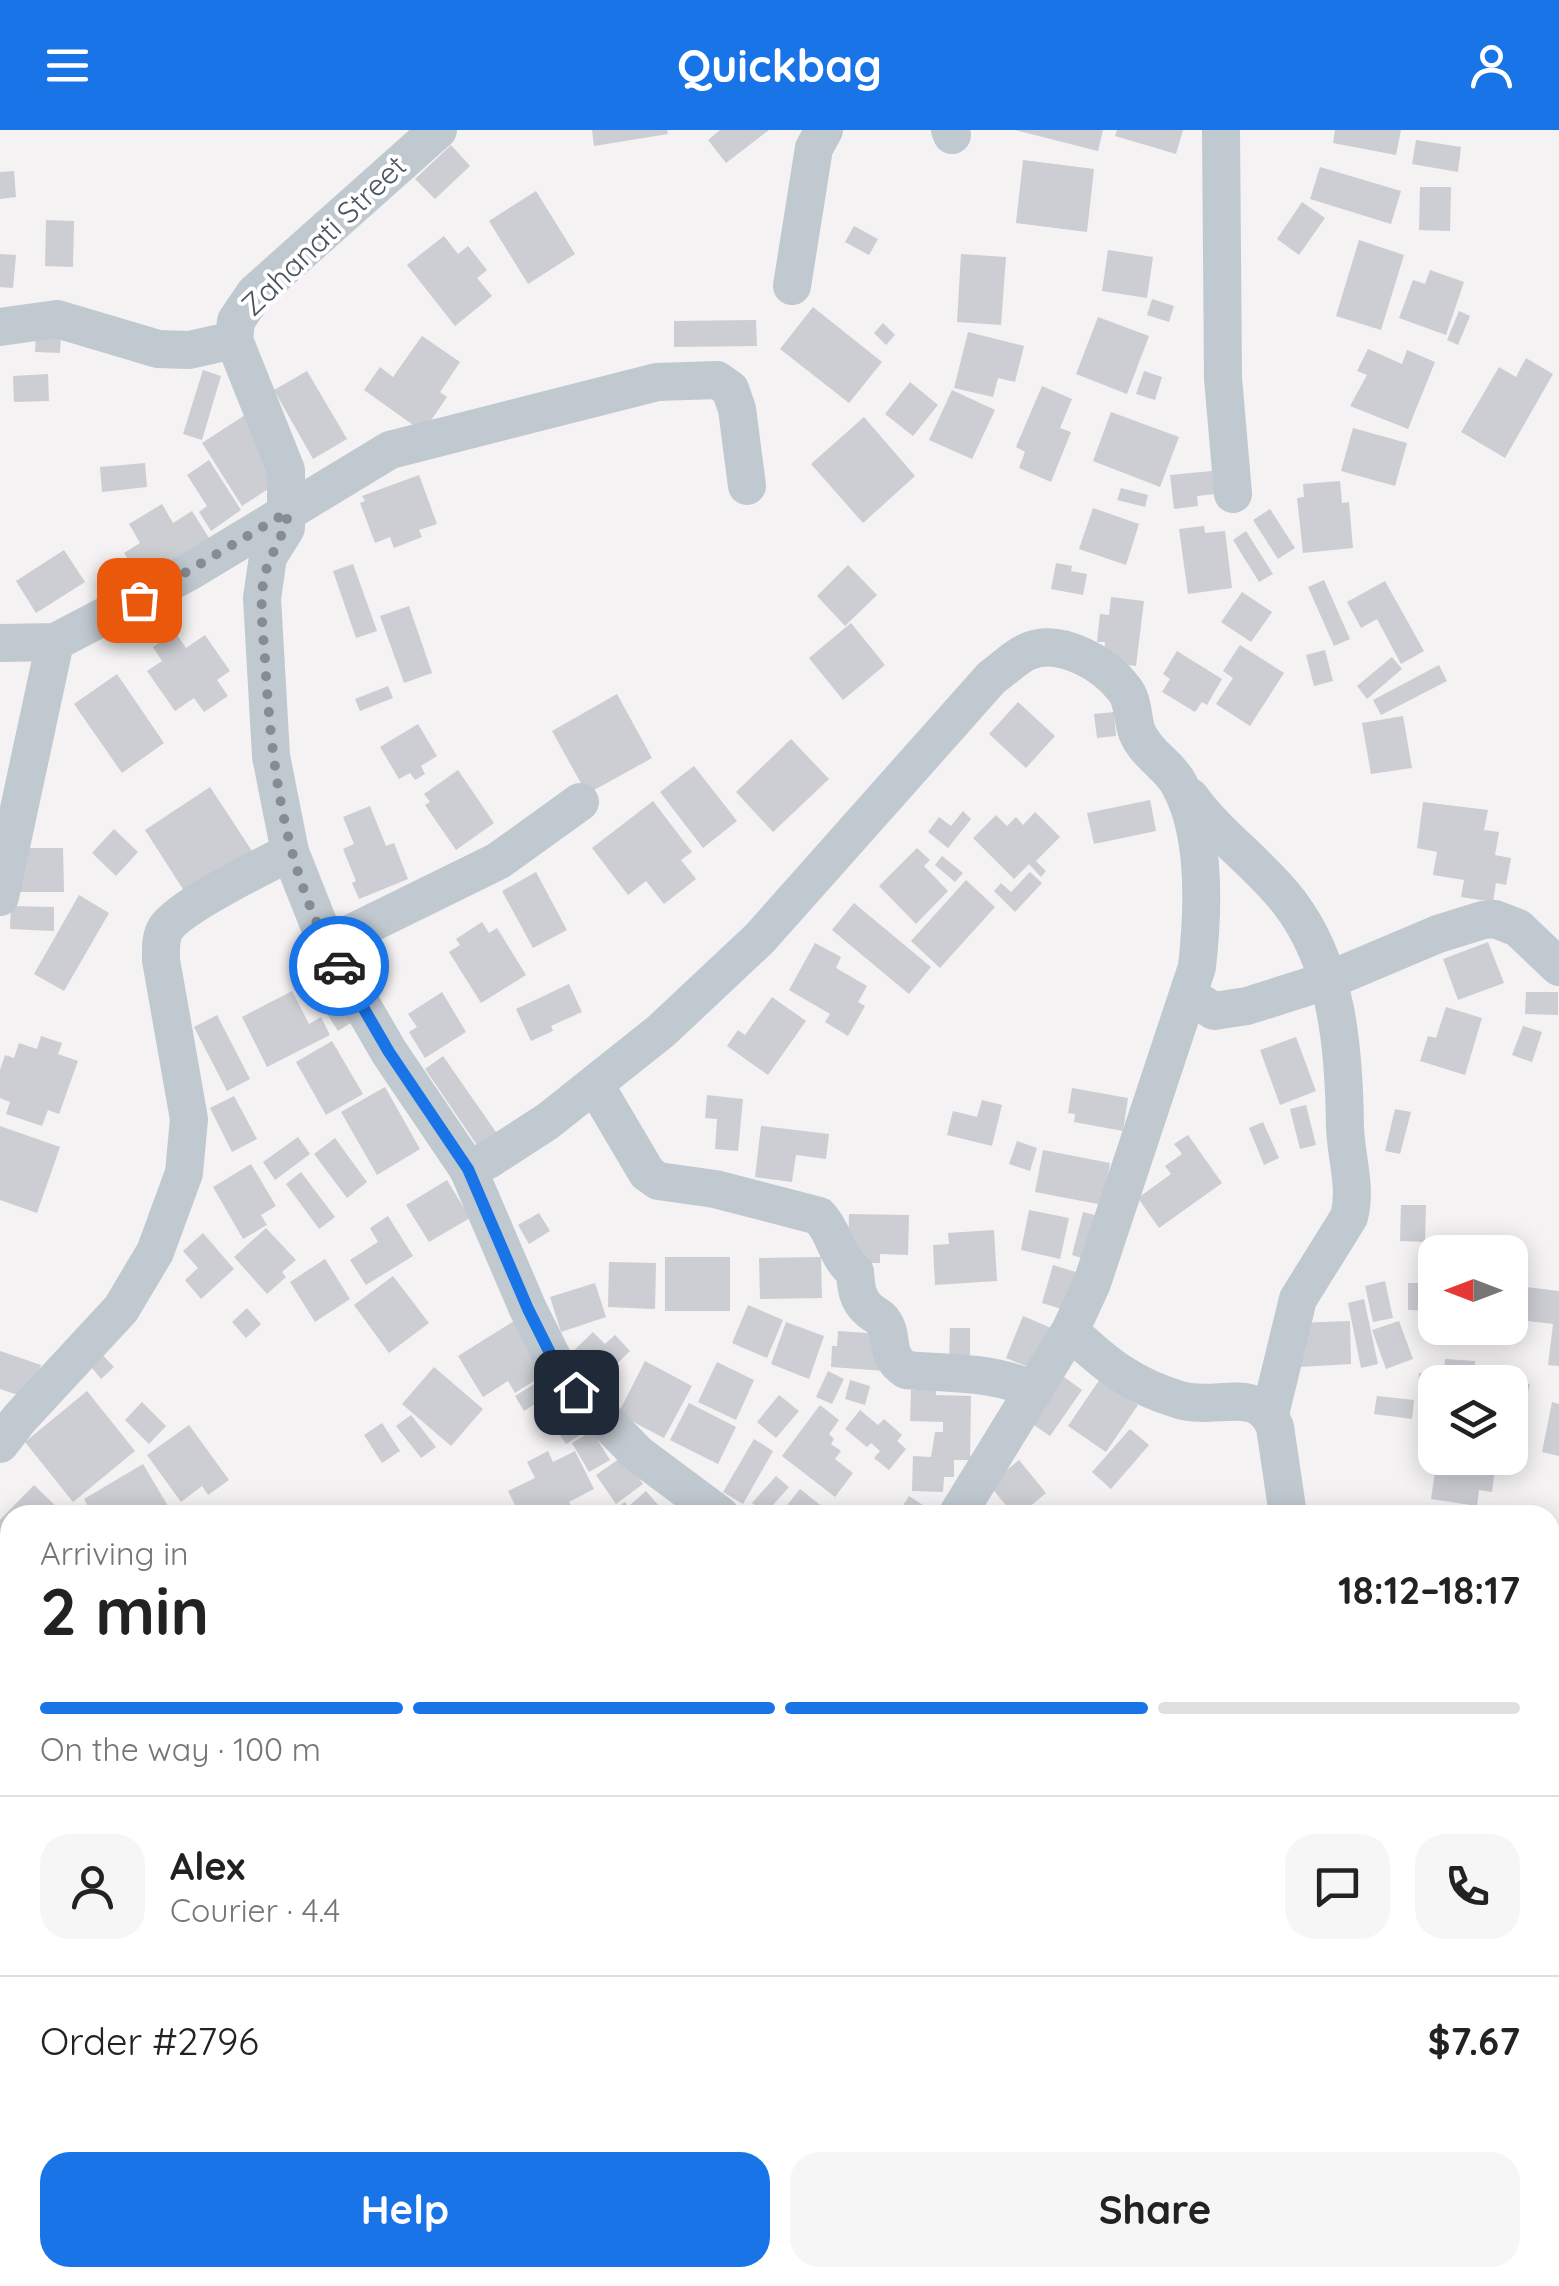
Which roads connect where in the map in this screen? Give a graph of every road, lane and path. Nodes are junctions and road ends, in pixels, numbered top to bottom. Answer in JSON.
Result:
{"nodes":[{"id":1,"x":438,"y":130,"type":"edge"},
{"id":2,"x":824,"y":130,"type":"edge"},
{"id":3,"x":1220,"y":130,"type":"edge"},
{"id":4,"x":792,"y":286,"type":"dead end"},
{"id":5,"x":0,"y":327,"type":"edge"},
{"id":6,"x":234,"y":340,"type":"junction"},
{"id":7,"x":747,"y":486,"type":"dead end"},
{"id":8,"x":1233,"y":494,"type":"dead end"},
{"id":9,"x":288,"y":512,"type":"junction"},
{"id":10,"x":55,"y":642,"type":"junction"},
{"id":11,"x":0,"y":643,"type":"edge"},
{"id":12,"x":1179,"y":782,"type":"junction"},
{"id":13,"x":580,"y":802,"type":"dead end"},
{"id":14,"x":290,"y":852,"type":"junction"},
{"id":15,"x":0,"y":897,"type":"edge"},
{"id":16,"x":327,"y":945,"type":"junction"},
{"id":17,"x":1559,"y":967,"type":"edge"},
{"id":18,"x":1328,"y":980,"type":"junction"},
{"id":19,"x":1189,"y":996,"type":"junction"},
{"id":20,"x":596,"y":1085,"type":"junction"},
{"id":21,"x":468,"y":1169,"type":"junction"},
{"id":22,"x":1070,"y":1331,"type":"junction"},
{"id":23,"x":1034,"y":1390,"type":"junction"},
{"id":24,"x":1270,"y":1414,"type":"junction"},
{"id":25,"x":0,"y":1444,"type":"edge"},
{"id":26,"x":707,"y":1505,"type":"edge"},
{"id":27,"x":963,"y":1505,"type":"edge"},
{"id":28,"x":1287,"y":1505,"type":"edge"}],
"edges":[{"from":1,"to":6,"type":"street","name":"Zahanati Street"},
{"from":2,"to":4,"type":"street"},
{"from":3,"to":8,"type":"street"},
{"from":5,"to":6,"type":"street"},
{"from":6,"to":9,"type":"street","name":"Zahanati Street"},
{"from":7,"to":9,"type":"street"},
{"from":9,"to":10,"type":"street"},
{"from":9,"to":14,"type":"street","name":"Zahanati Street"},
{"from":10,"to":11,"type":"street"},
{"from":10,"to":15,"type":"street"},
{"from":12,"to":18,"type":"street"},
{"from":12,"to":19,"type":"street"},
{"from":12,"to":20,"type":"street"},
{"from":13,"to":16,"type":"street"},
{"from":14,"to":16,"type":"street","name":"Zahanati Street"},
{"from":14,"to":25,"type":"street"},
{"from":16,"to":21,"type":"street","name":"Zahanati Street"},
{"from":17,"to":18,"type":"street"},
{"from":18,"to":19,"type":"street"},
{"from":18,"to":24,"type":"street"},
{"from":19,"to":22,"type":"street"},
{"from":20,"to":21,"type":"street"},
{"from":20,"to":23,"type":"street"},
{"from":21,"to":26,"type":"street","name":"Zahanati Street"},
{"from":22,"to":23,"type":"street"},
{"from":22,"to":24,"type":"street"},
{"from":23,"to":27,"type":"street"},
{"from":24,"to":28,"type":"street"}]}
